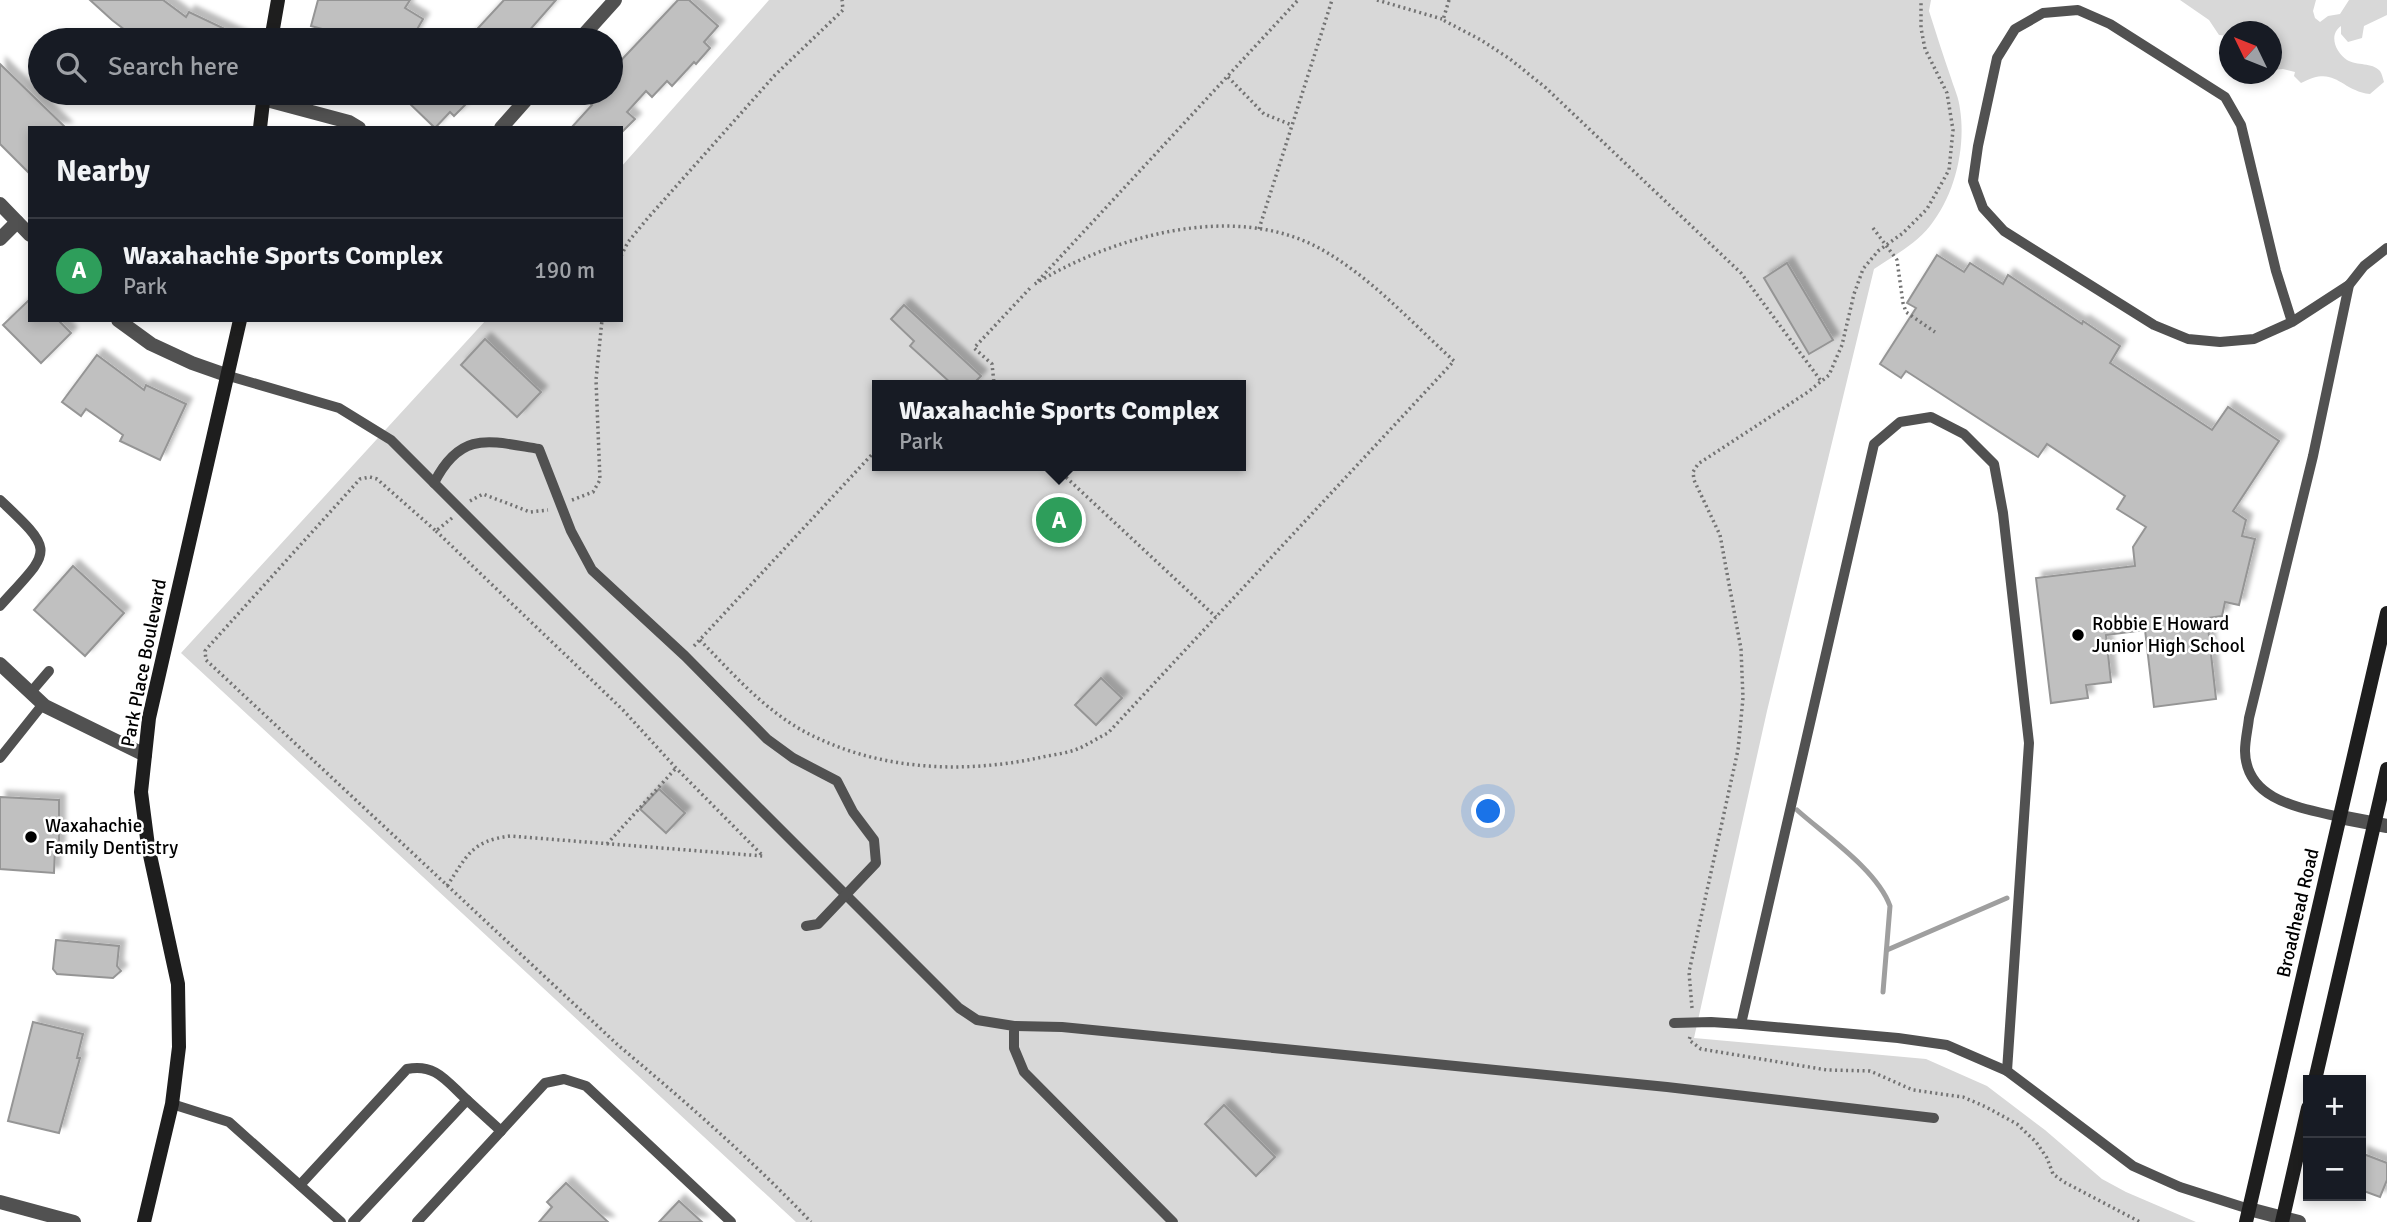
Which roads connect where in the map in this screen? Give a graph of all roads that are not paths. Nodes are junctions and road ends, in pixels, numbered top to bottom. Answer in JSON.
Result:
{"nodes":[{"id":1,"x":278,"y":0,"type":"edge"},
{"id":2,"x":615,"y":0,"type":"edge"},
{"id":3,"x":273,"y":28,"type":"edge"},
{"id":4,"x":590,"y":28,"type":"edge"},
{"id":5,"x":263,"y":105,"type":"edge"},
{"id":6,"x":293,"y":105,"type":"edge"},
{"id":7,"x":521,"y":105,"type":"edge"},
{"id":8,"x":260,"y":126,"type":"edge"},
{"id":9,"x":356,"y":126,"type":"edge"},
{"id":10,"x":503,"y":126,"type":"edge"},
{"id":11,"x":0,"y":204,"type":"edge"},
{"id":12,"x":18,"y":222,"type":"junction"},
{"id":13,"x":28,"y":233,"type":"edge"},
{"id":14,"x":0,"y":239,"type":"edge"},
{"id":15,"x":2387,"y":248,"type":"edge"},
{"id":16,"x":2349,"y":285,"type":"junction"},
{"id":17,"x":121,"y":322,"type":"edge"},
{"id":18,"x":240,"y":322,"type":"edge"},
{"id":19,"x":2292,"y":322,"type":"junction"},
{"id":20,"x":229,"y":376,"type":"junction"},
{"id":21,"x":434,"y":483,"type":"junction"},
{"id":22,"x":0,"y":500,"type":"edge"},
{"id":23,"x":0,"y":606,"type":"edge"},
{"id":24,"x":2387,"y":612,"type":"edge"},
{"id":25,"x":0,"y":664,"type":"edge"},
{"id":26,"x":49,"y":671,"type":"dead end"},
{"id":27,"x":31,"y":692,"type":"junction"},
{"id":28,"x":43,"y":704,"type":"junction"},
{"id":29,"x":145,"y":755,"type":"junction"},
{"id":30,"x":0,"y":758,"type":"edge"},
{"id":31,"x":2387,"y":769,"type":"edge"},
{"id":32,"x":2340,"y":817,"type":"junction"},
{"id":33,"x":2381,"y":825,"type":"edge"},
{"id":34,"x":846,"y":895,"type":"junction"},
{"id":35,"x":806,"y":926,"type":"dead end"},
{"id":36,"x":1674,"y":1023,"type":"dead end"},
{"id":37,"x":1741,"y":1024,"type":"junction"},
{"id":38,"x":1014,"y":1026,"type":"junction"},
{"id":39,"x":2007,"y":1071,"type":"junction"},
{"id":40,"x":2316,"y":1075,"type":"edge"},
{"id":41,"x":467,"y":1100,"type":"junction"},
{"id":42,"x":172,"y":1104,"type":"junction"},
{"id":43,"x":1934,"y":1118,"type":"dead end"},
{"id":44,"x":2303,"y":1130,"type":"edge"},
{"id":45,"x":501,"y":1131,"type":"junction"},
{"id":46,"x":300,"y":1185,"type":"junction"},
{"id":47,"x":0,"y":1202,"type":"edge"},
{"id":48,"x":2248,"y":1215,"type":"edge"},
{"id":49,"x":2282,"y":1220,"type":"edge"},
{"id":50,"x":74,"y":1222,"type":"edge"},
{"id":51,"x":144,"y":1222,"type":"edge"},
{"id":52,"x":341,"y":1222,"type":"edge"},
{"id":53,"x":354,"y":1222,"type":"edge"},
{"id":54,"x":417,"y":1222,"type":"edge"},
{"id":55,"x":731,"y":1222,"type":"edge"},
{"id":56,"x":1173,"y":1222,"type":"edge"},
{"id":57,"x":2300,"y":1222,"type":"edge"}],
"edges":[{"from":1,"to":3,"type":"street"},
{"from":2,"to":4,"type":"street"},
{"from":5,"to":8,"type":"street"},
{"from":6,"to":9,"type":"street"},
{"from":7,"to":10,"type":"street"},
{"from":11,"to":12,"type":"street"},
{"from":12,"to":13,"type":"street"},
{"from":12,"to":14,"type":"street"},
{"from":15,"to":16,"type":"lane"},
{"from":16,"to":19,"type":"lane"},
{"from":16,"to":32,"type":"lane"},
{"from":17,"to":20,"type":"street"},
{"from":18,"to":20,"type":"street","name":"Park Place Boulevard"},
{"from":19,"to":19,"type":"lane"},
{"from":20,"to":21,"type":"lane"},
{"from":20,"to":29,"type":"street","name":"Park Place Boulevard"},
{"from":21,"to":34,"type":"lane"},
{"from":21,"to":34,"type":"lane"},
{"from":22,"to":23,"type":"lane"},
{"from":24,"to":32,"type":"street","name":"Broadhead Road"},
{"from":25,"to":27,"type":"street"},
{"from":26,"to":27,"type":"lane"},
{"from":27,"to":28,"type":"street"},
{"from":28,"to":29,"type":"street"},
{"from":28,"to":30,"type":"lane"},
{"from":29,"to":42,"type":"street","name":"Park Place Boulevard"},
{"from":31,"to":33,"type":"street"},
{"from":32,"to":33,"type":"street"},
{"from":32,"to":48,"type":"street","name":"Broadhead Road"},
{"from":33,"to":40,"type":"street"},
{"from":34,"to":35,"type":"lane"},
{"from":34,"to":38,"type":"lane"},
{"from":36,"to":37,"type":"lane"},
{"from":37,"to":39,"type":"lane"},
{"from":37,"to":39,"type":"lane"},
{"from":38,"to":43,"type":"lane"},
{"from":38,"to":56,"type":"lane"},
{"from":39,"to":48,"type":"lane"},
{"from":41,"to":45,"type":"lane"},
{"from":41,"to":46,"type":"lane"},
{"from":41,"to":53,"type":"lane"},
{"from":42,"to":46,"type":"lane"},
{"from":42,"to":51,"type":"street","name":"Park Place Boulevard"},
{"from":44,"to":49,"type":"street"},
{"from":45,"to":54,"type":"lane"},
{"from":45,"to":55,"type":"lane"},
{"from":46,"to":52,"type":"lane"},
{"from":47,"to":50,"type":"street"},
{"from":48,"to":49,"type":"street"},
{"from":49,"to":57,"type":"street"}]}
